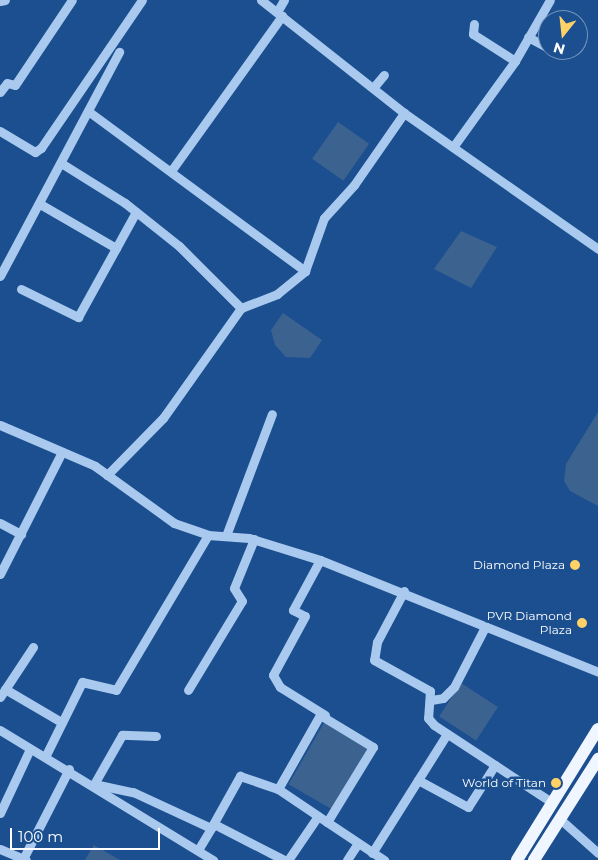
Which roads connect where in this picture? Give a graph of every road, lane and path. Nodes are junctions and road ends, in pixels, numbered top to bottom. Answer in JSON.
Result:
{"nodes":[{"id":1,"x":6,"y":0,"type":"edge"},
{"id":2,"x":72,"y":0,"type":"edge"},
{"id":3,"x":142,"y":0,"type":"edge"},
{"id":4,"x":261,"y":0,"type":"edge"},
{"id":5,"x":284,"y":0,"type":"edge"},
{"id":6,"x":550,"y":0,"type":"edge"},
{"id":7,"x":0,"y":1,"type":"edge"},
{"id":8,"x":280,"y":14,"type":"junction"},
{"id":9,"x":474,"y":24,"type":"dead end"},
{"id":10,"x":528,"y":38,"type":"junction"},
{"id":11,"x":538,"y":43,"type":"edge"},
{"id":12,"x":119,"y":52,"type":"dead end"},
{"id":13,"x":515,"y":61,"type":"junction"},
{"id":14,"x":384,"y":75,"type":"dead end"},
{"id":15,"x":373,"y":88,"type":"junction"},
{"id":16,"x":0,"y":92,"type":"edge"},
{"id":17,"x":88,"y":112,"type":"junction"},
{"id":18,"x":404,"y":113,"type":"junction"},
{"id":19,"x":0,"y":131,"type":"edge"},
{"id":20,"x":453,"y":147,"type":"junction"},
{"id":21,"x":60,"y":163,"type":"junction"},
{"id":22,"x":171,"y":171,"type":"junction"},
{"id":23,"x":40,"y":204,"type":"junction"},
{"id":24,"x":136,"y":212,"type":"junction"},
{"id":25,"x":116,"y":248,"type":"junction"},
{"id":26,"x":598,"y":250,"type":"edge"},
{"id":27,"x":305,"y":271,"type":"junction"},
{"id":28,"x":0,"y":276,"type":"edge"},
{"id":29,"x":21,"y":289,"type":"dead end"},
{"id":30,"x":241,"y":308,"type":"junction"},
{"id":31,"x":272,"y":414,"type":"dead end"},
{"id":32,"x":0,"y":426,"type":"edge"},
{"id":33,"x":62,"y":452,"type":"junction"},
{"id":34,"x":107,"y":475,"type":"junction"},
{"id":35,"x":0,"y":523,"type":"edge"},
{"id":36,"x":227,"y":533,"type":"junction"},
{"id":37,"x":21,"y":534,"type":"junction"},
{"id":38,"x":208,"y":535,"type":"junction"},
{"id":39,"x":254,"y":539,"type":"junction"},
{"id":40,"x":320,"y":560,"type":"junction"},
{"id":41,"x":0,"y":574,"type":"edge"},
{"id":42,"x":404,"y":591,"type":"junction"},
{"id":43,"x":484,"y":627,"type":"junction"},
{"id":44,"x":33,"y":647,"type":"dead end"},
{"id":45,"x":598,"y":672,"type":"edge"},
{"id":46,"x":188,"y":690,"type":"dead end"},
{"id":47,"x":3,"y":693,"type":"edge"},
{"id":48,"x":431,"y":700,"type":"junction"},
{"id":49,"x":325,"y":715,"type":"junction"},
{"id":50,"x":61,"y":722,"type":"junction"},
{"id":51,"x":598,"y":729,"type":"edge"},
{"id":52,"x":0,"y":730,"type":"edge"},
{"id":53,"x":447,"y":734,"type":"junction"},
{"id":54,"x":156,"y":736,"type":"dead end"},
{"id":55,"x":30,"y":749,"type":"junction"},
{"id":56,"x":45,"y":757,"type":"junction"},
{"id":57,"x":598,"y":760,"type":"edge"},
{"id":58,"x":495,"y":765,"type":"junction"},
{"id":59,"x":69,"y":769,"type":"junction"},
{"id":60,"x":418,"y":780,"type":"junction"},
{"id":61,"x":94,"y":784,"type":"junction"},
{"id":62,"x":278,"y":789,"type":"junction"},
{"id":63,"x":551,"y":802,"type":"junction"},
{"id":64,"x":0,"y":813,"type":"edge"},
{"id":65,"x":318,"y":816,"type":"junction"},
{"id":66,"x":560,"y":819,"type":"junction"},
{"id":67,"x":327,"y":822,"type":"junction"},
{"id":68,"x":212,"y":826,"type":"junction"},
{"id":69,"x":358,"y":843,"type":"junction"},
{"id":70,"x":0,"y":849,"type":"edge"},
{"id":71,"x":198,"y":850,"type":"junction"},
{"id":72,"x":372,"y":853,"type":"junction"},
{"id":73,"x":598,"y":853,"type":"edge"},
{"id":74,"x":24,"y":859,"type":"edge"},
{"id":75,"x":213,"y":860,"type":"edge"},
{"id":76,"x":284,"y":860,"type":"edge"},
{"id":77,"x":288,"y":860,"type":"edge"},
{"id":78,"x":347,"y":860,"type":"edge"},
{"id":79,"x":384,"y":860,"type":"edge"},
{"id":80,"x":517,"y":860,"type":"edge"},
{"id":81,"x":534,"y":860,"type":"edge"}],
"edges":[{"from":1,"to":7,"type":"street"},
{"from":2,"to":16,"type":"street"},
{"from":3,"to":19,"type":"street"},
{"from":4,"to":8,"type":"street"},
{"from":5,"to":8,"type":"street"},
{"from":6,"to":10,"type":"street"},
{"from":8,"to":15,"type":"street"},
{"from":8,"to":22,"type":"street"},
{"from":9,"to":13,"type":"street"},
{"from":10,"to":11,"type":"street"},
{"from":10,"to":13,"type":"street"},
{"from":12,"to":17,"type":"street"},
{"from":13,"to":20,"type":"street"},
{"from":14,"to":15,"type":"street"},
{"from":15,"to":18,"type":"street"},
{"from":17,"to":21,"type":"street"},
{"from":17,"to":22,"type":"street"},
{"from":18,"to":20,"type":"street"},
{"from":18,"to":27,"type":"street"},
{"from":20,"to":26,"type":"street"},
{"from":21,"to":23,"type":"street"},
{"from":21,"to":24,"type":"street"},
{"from":22,"to":27,"type":"street"},
{"from":23,"to":25,"type":"street"},
{"from":23,"to":28,"type":"street"},
{"from":24,"to":25,"type":"street"},
{"from":24,"to":30,"type":"street"},
{"from":25,"to":29,"type":"street"},
{"from":27,"to":30,"type":"street"},
{"from":30,"to":34,"type":"street"},
{"from":31,"to":36,"type":"street"},
{"from":32,"to":33,"type":"street"},
{"from":33,"to":34,"type":"street"},
{"from":33,"to":37,"type":"street"},
{"from":34,"to":38,"type":"street"},
{"from":35,"to":37,"type":"street"},
{"from":36,"to":38,"type":"street"},
{"from":36,"to":39,"type":"street"},
{"from":37,"to":41,"type":"street"},
{"from":38,"to":50,"type":"street"},
{"from":39,"to":40,"type":"street"},
{"from":39,"to":46,"type":"street"},
{"from":40,"to":42,"type":"street"},
{"from":40,"to":49,"type":"street"},
{"from":42,"to":43,"type":"street"},
{"from":42,"to":48,"type":"street"},
{"from":43,"to":45,"type":"street"},
{"from":43,"to":48,"type":"street"},
{"from":44,"to":47,"type":"street"},
{"from":47,"to":50,"type":"street"},
{"from":48,"to":53,"type":"street"},
{"from":49,"to":62,"type":"street"},
{"from":49,"to":67,"type":"street"},
{"from":50,"to":56,"type":"street"},
{"from":51,"to":63,"type":"main road"},
{"from":52,"to":55,"type":"street"},
{"from":53,"to":58,"type":"street"},
{"from":53,"to":60,"type":"street"},
{"from":54,"to":61,"type":"street"},
{"from":55,"to":56,"type":"street"},
{"from":55,"to":64,"type":"street"},
{"from":56,"to":59,"type":"street"},
{"from":57,"to":66,"type":"main road"},
{"from":58,"to":60,"type":"street"},
{"from":58,"to":63,"type":"street"},
{"from":59,"to":61,"type":"street"},
{"from":59,"to":74,"type":"street"},
{"from":60,"to":72,"type":"street"},
{"from":61,"to":68,"type":"street"},
{"from":61,"to":71,"type":"street"},
{"from":62,"to":65,"type":"street"},
{"from":62,"to":68,"type":"street"},
{"from":63,"to":80,"type":"main road"},
{"from":65,"to":67,"type":"street"},
{"from":65,"to":77,"type":"street"},
{"from":66,"to":73,"type":"street"},
{"from":66,"to":81,"type":"main road"},
{"from":67,"to":69,"type":"street"},
{"from":68,"to":71,"type":"street"},
{"from":68,"to":76,"type":"street"},
{"from":69,"to":72,"type":"street"},
{"from":69,"to":78,"type":"street"},
{"from":70,"to":74,"type":"street"},
{"from":71,"to":75,"type":"street"},
{"from":72,"to":79,"type":"street"}]}
